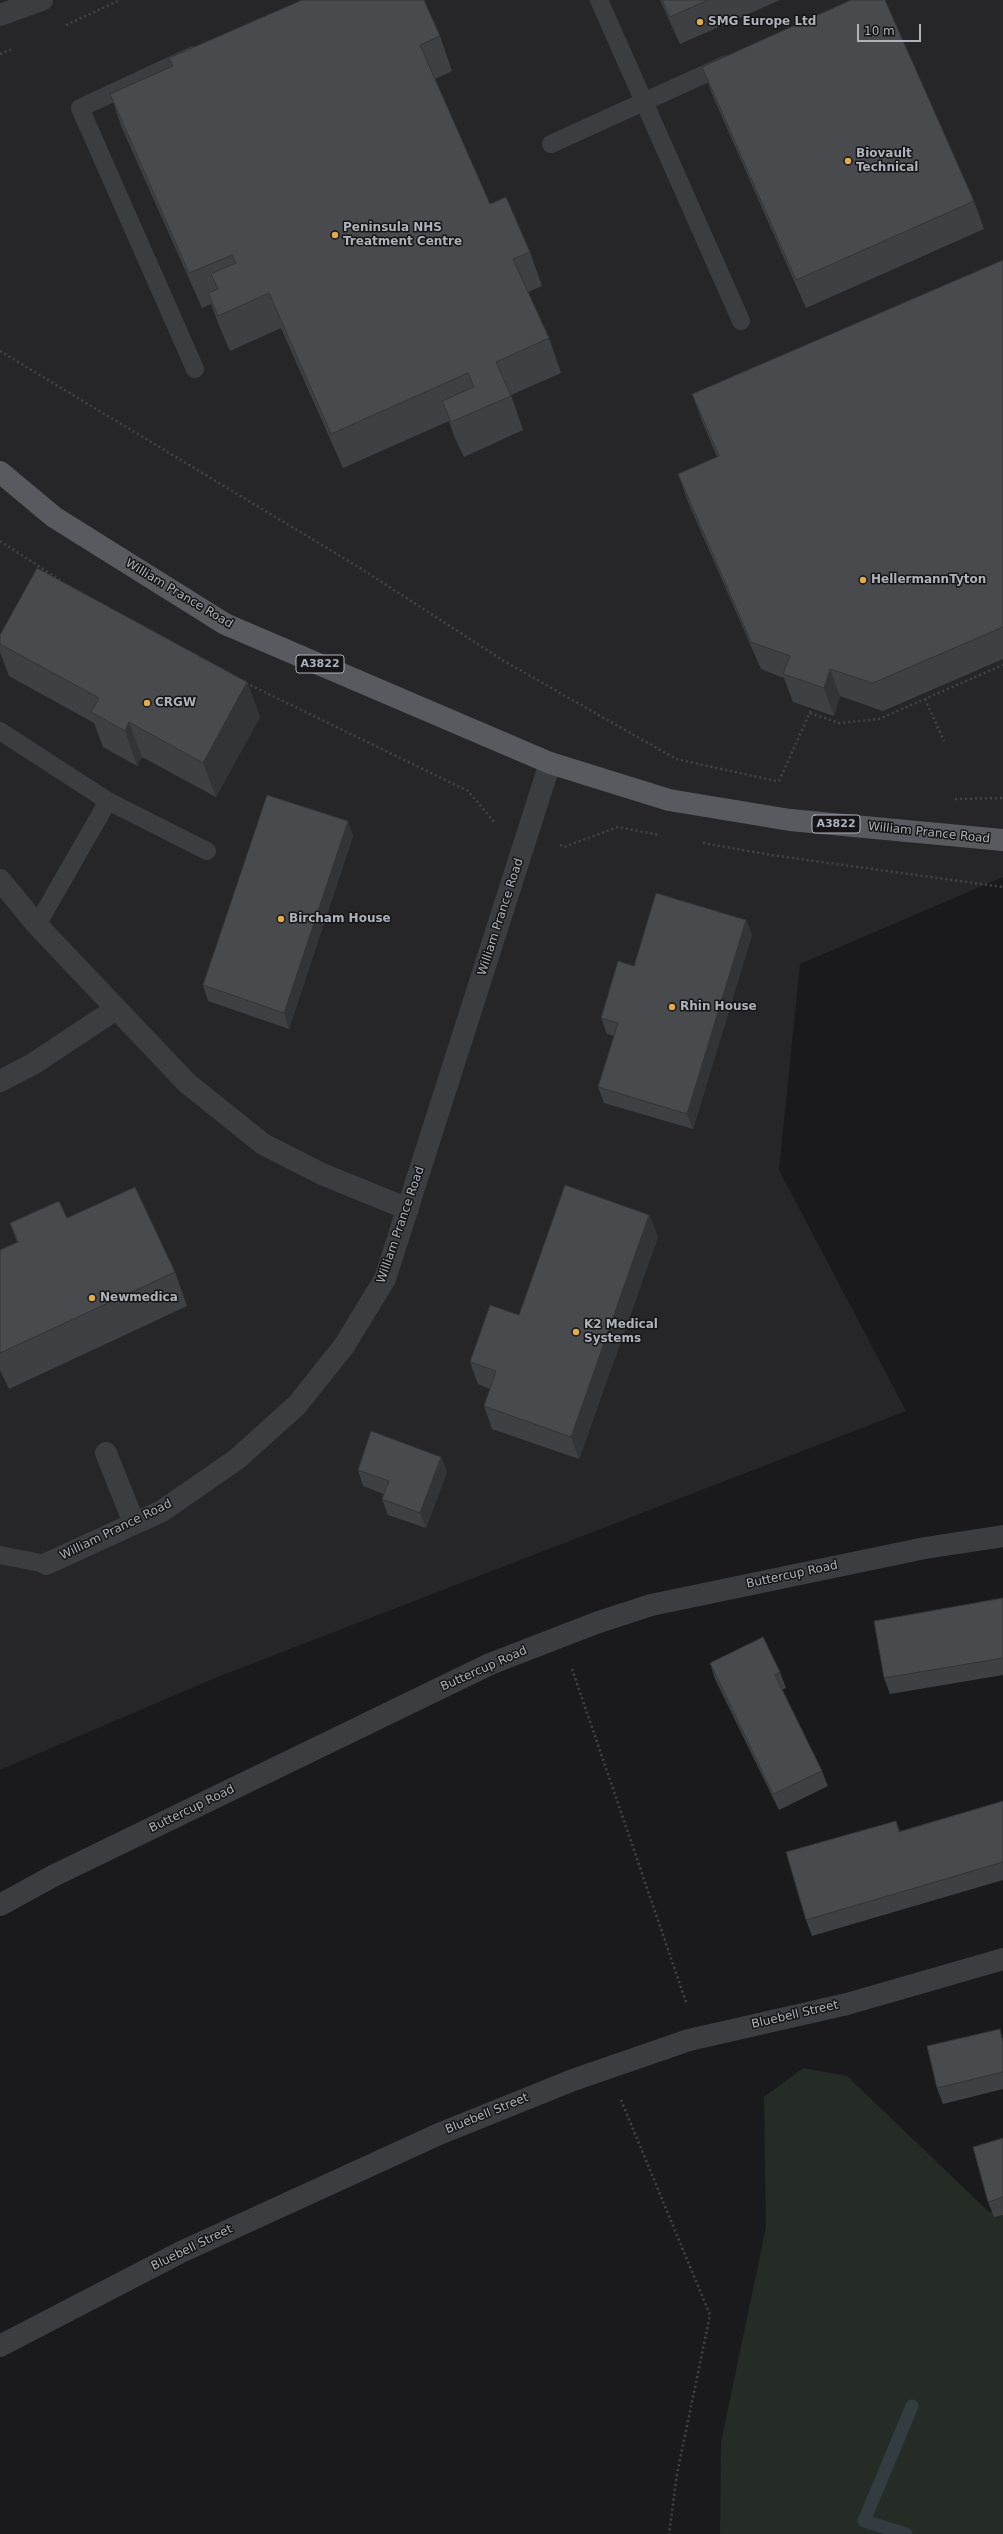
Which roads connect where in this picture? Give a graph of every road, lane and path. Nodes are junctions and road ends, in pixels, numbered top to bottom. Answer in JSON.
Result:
{"nodes":[{"id":1,"x":42,"y":0,"type":"edge"},
{"id":2,"x":599,"y":0,"type":"edge"},
{"id":3,"x":0,"y":15,"type":"edge"},
{"id":4,"x":208,"y":49,"type":"edge"},
{"id":5,"x":744,"y":56,"type":"edge"},
{"id":6,"x":644,"y":102,"type":"junction"},
{"id":7,"x":551,"y":144,"type":"dead end"},
{"id":8,"x":741,"y":321,"type":"dead end"},
{"id":9,"x":0,"y":351,"type":"edge"},
{"id":10,"x":195,"y":369,"type":"dead end"},
{"id":11,"x":0,"y":472,"type":"edge"},
{"id":12,"x":1003,"y":665,"type":"edge"},
{"id":13,"x":925,"y":699,"type":"junction"},
{"id":14,"x":812,"y":708,"type":"edge"},
{"id":15,"x":810,"y":713,"type":"junction"},
{"id":16,"x":0,"y":732,"type":"edge"},
{"id":17,"x":944,"y":741,"type":"dead end"},
{"id":18,"x":550,"y":763,"type":"junction"},
{"id":19,"x":725,"y":769,"type":"dead end"},
{"id":20,"x":779,"y":781,"type":"dead end"},
{"id":21,"x":108,"y":801,"type":"junction"},
{"id":22,"x":1003,"y":840,"type":"edge"},
{"id":23,"x":207,"y":851,"type":"dead end"},
{"id":24,"x":0,"y":880,"type":"edge"},
{"id":25,"x":37,"y":925,"type":"junction"},
{"id":26,"x":116,"y":1009,"type":"junction"},
{"id":27,"x":0,"y":1081,"type":"edge"},
{"id":28,"x":408,"y":1209,"type":"junction"},
{"id":29,"x":106,"y":1453,"type":"dead end"},
{"id":30,"x":134,"y":1523,"type":"junction"},
{"id":31,"x":1003,"y":1536,"type":"edge"},
{"id":32,"x":0,"y":1555,"type":"edge"},
{"id":33,"x":46,"y":1564,"type":"joint"},
{"id":34,"x":560,"y":1636,"type":"junction"},
{"id":35,"x":0,"y":1905,"type":"edge"},
{"id":36,"x":1003,"y":1959,"type":"edge"},
{"id":37,"x":698,"y":2038,"type":"junction"},
{"id":38,"x":608,"y":2069,"type":"junction"},
{"id":39,"x":0,"y":2346,"type":"edge"},
{"id":40,"x":669,"y":2534,"type":"edge"}],
"edges":[{"from":1,"to":3,"type":"street"},
{"from":2,"to":6,"type":"lane"},
{"from":4,"to":10,"type":"lane"},
{"from":5,"to":6,"type":"lane"},
{"from":6,"to":7,"type":"lane"},
{"from":6,"to":8,"type":"lane"},
{"from":9,"to":19,"type":"path"},
{"from":11,"to":18,"type":"main road","name":"William Prance Road","number":"A3822"},
{"from":12,"to":13,"type":"path"},
{"from":13,"to":15,"type":"path"},
{"from":13,"to":17,"type":"path"},
{"from":14,"to":15,"type":"path"},
{"from":15,"to":20,"type":"path"},
{"from":16,"to":21,"type":"lane"},
{"from":18,"to":22,"type":"main road","name":"William Prance Road","number":"A3822"},
{"from":18,"to":28,"type":"street","name":"William Prance Road"},
{"from":21,"to":23,"type":"lane"},
{"from":21,"to":25,"type":"lane"},
{"from":24,"to":25,"type":"street"},
{"from":25,"to":26,"type":"street"},
{"from":26,"to":27,"type":"street"},
{"from":26,"to":28,"type":"street"},
{"from":28,"to":30,"type":"street","name":"William Prance Road"},
{"from":29,"to":30,"type":"street"},
{"from":30,"to":33,"type":"street","name":"William Prance Road"},
{"from":31,"to":34,"type":"street","name":"Buttercup Road"},
{"from":32,"to":33,"type":"lane"},
{"from":34,"to":35,"type":"street","name":"Buttercup Road"},
{"from":34,"to":37,"type":"path"},
{"from":36,"to":37,"type":"street","name":"Bluebell Street"},
{"from":37,"to":38,"type":"street","name":"Bluebell Street"},
{"from":38,"to":39,"type":"street","name":"Bluebell Street"},
{"from":38,"to":40,"type":"path"}]}
